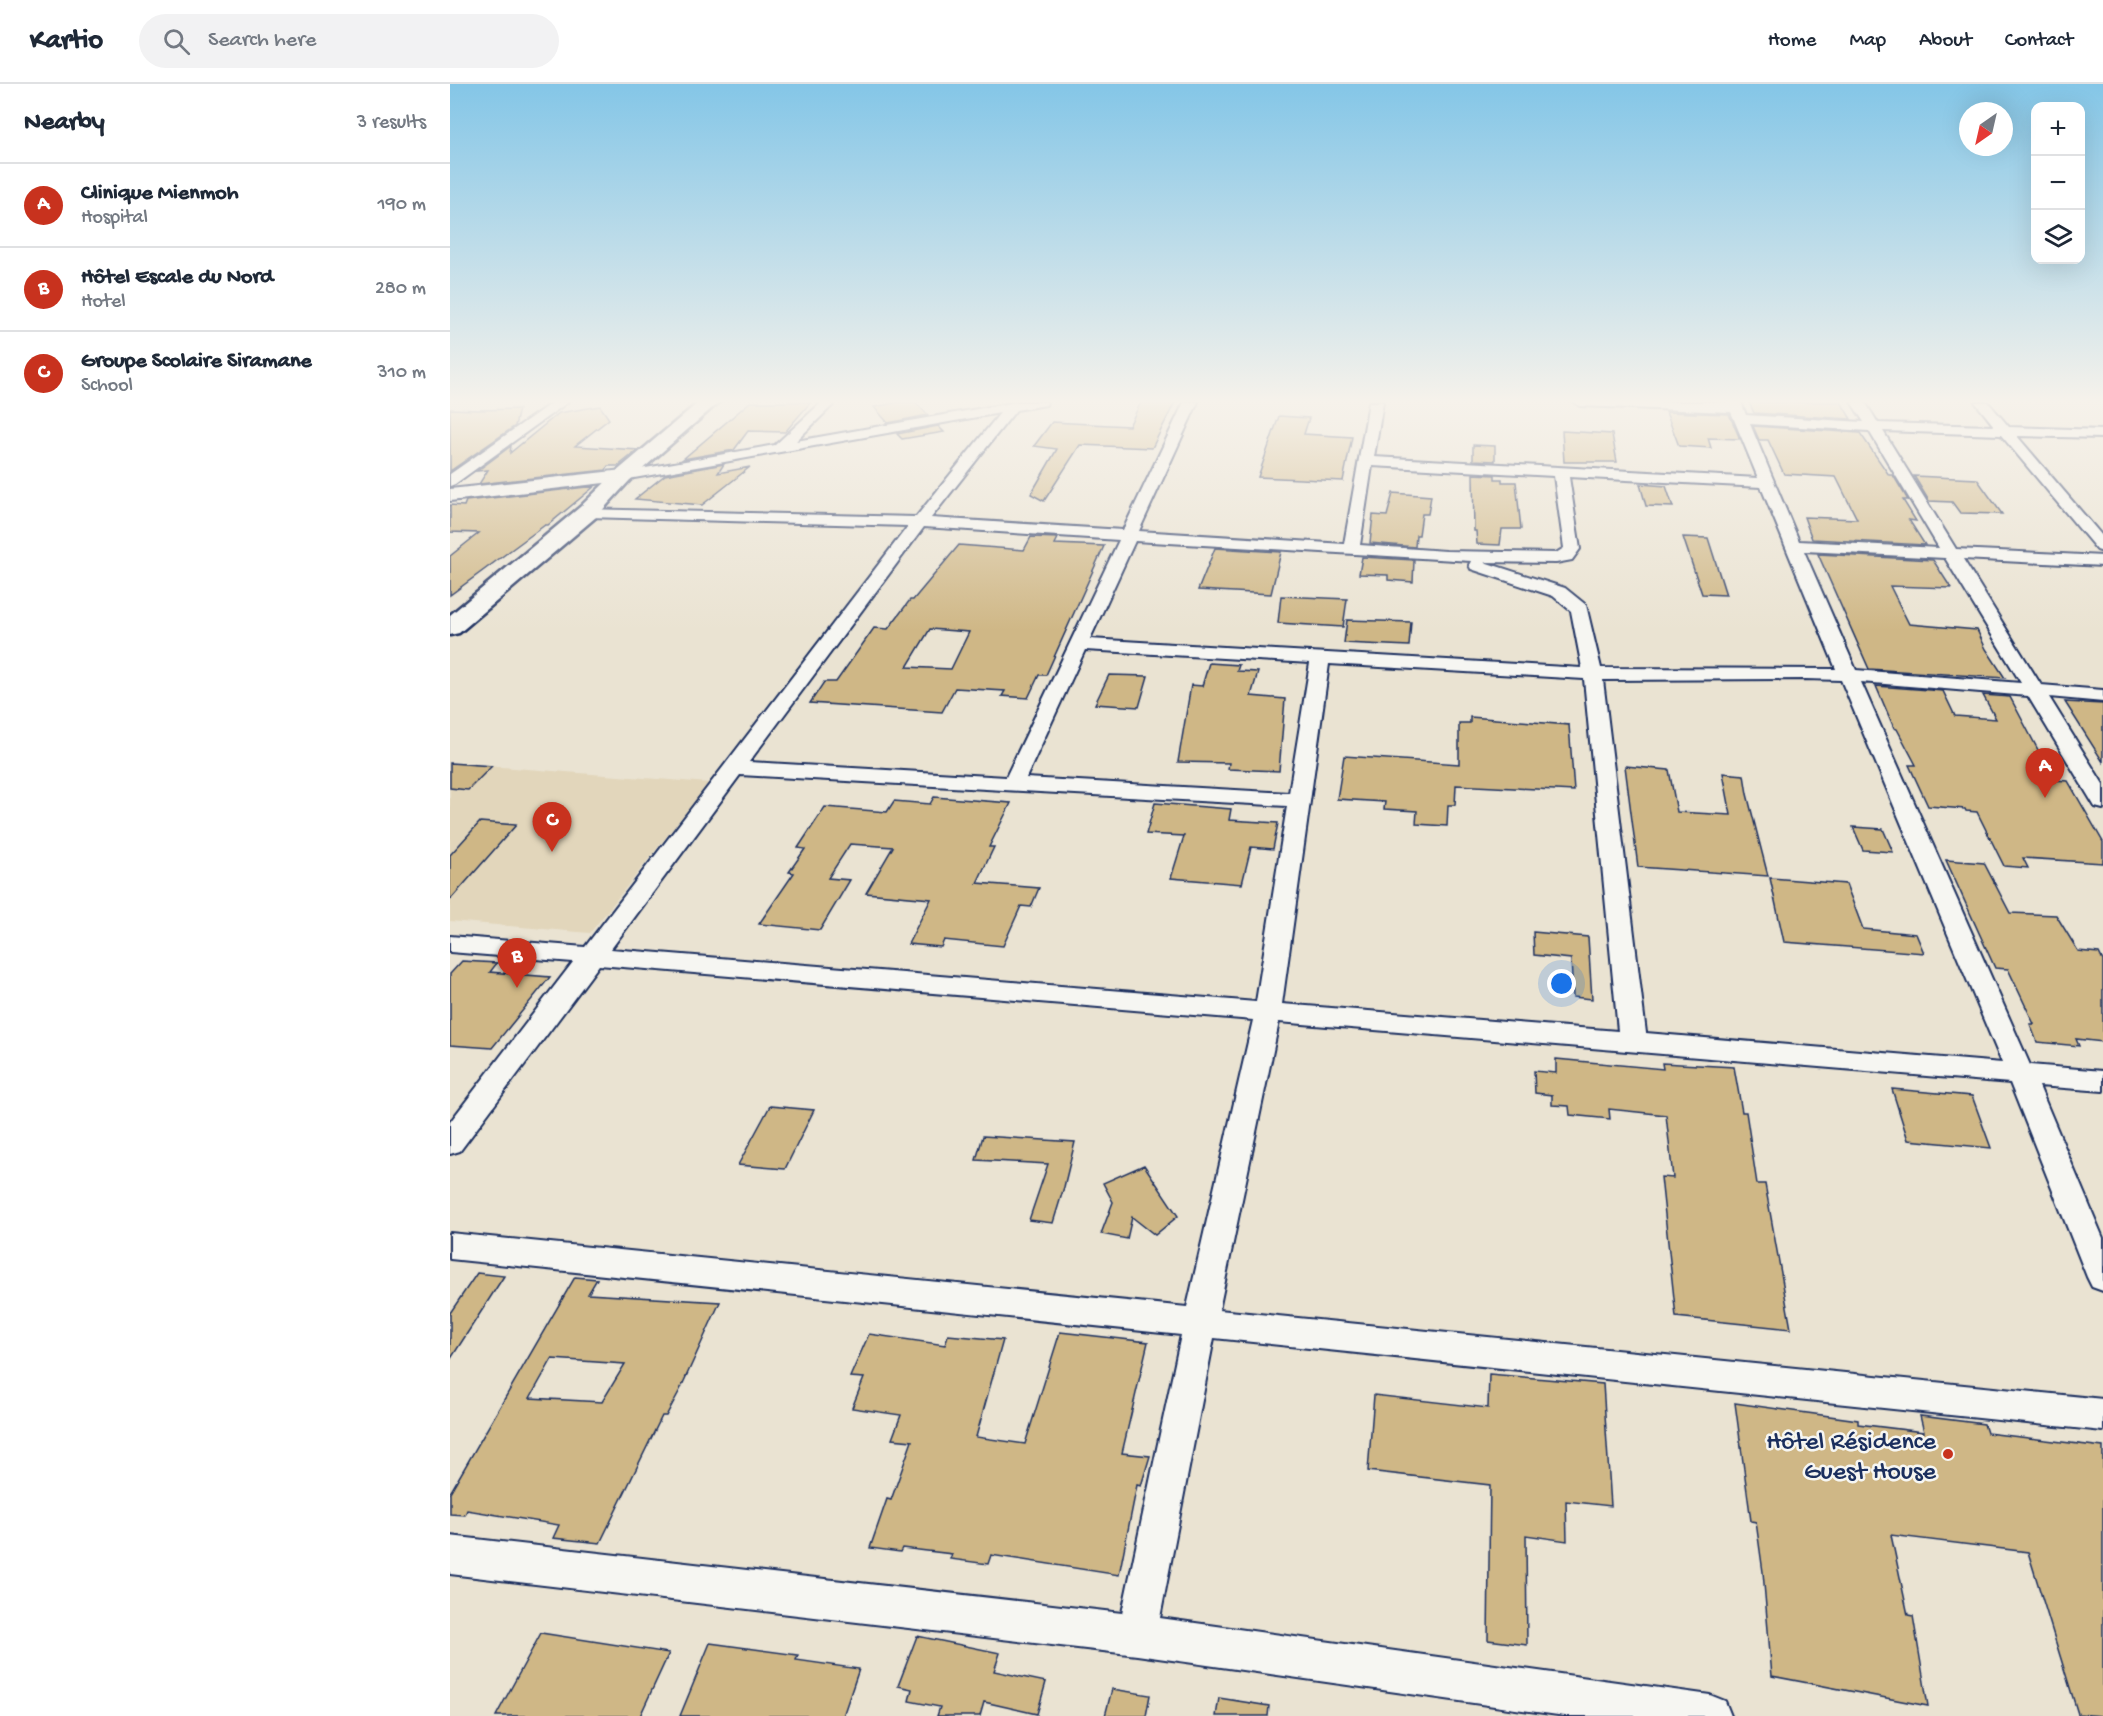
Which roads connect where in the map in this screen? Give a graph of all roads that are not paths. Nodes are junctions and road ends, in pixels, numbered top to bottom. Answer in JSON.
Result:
{"nodes":[{"id":1,"x":603,"y":478,"type":"edge"},
{"id":2,"x":621,"y":478,"type":"edge"},
{"id":3,"x":955,"y":478,"type":"edge"},
{"id":4,"x":1156,"y":478,"type":"edge"},
{"id":5,"x":1363,"y":478,"type":"edge"},
{"id":6,"x":1562,"y":478,"type":"edge"},
{"id":7,"x":1685,"y":478,"type":"edge"},
{"id":8,"x":1766,"y":478,"type":"edge"},
{"id":9,"x":1905,"y":478,"type":"edge"},
{"id":10,"x":2044,"y":478,"type":"edge"},
{"id":11,"x":1768,"y":483,"type":"junction"},
{"id":12,"x":450,"y":495,"type":"edge"},
{"id":13,"x":588,"y":512,"type":"junction"},
{"id":14,"x":920,"y":522,"type":"junction"},
{"id":15,"x":1130,"y":534,"type":"junction"},
{"id":16,"x":1793,"y":546,"type":"junction"},
{"id":17,"x":2103,"y":547,"type":"edge"},
{"id":18,"x":1351,"y":549,"type":"junction"},
{"id":19,"x":1951,"y":555,"type":"junction"},
{"id":20,"x":1446,"y":556,"type":"junction"},
{"id":21,"x":2103,"y":561,"type":"edge"},
{"id":22,"x":450,"y":628,"type":"edge"},
{"id":23,"x":1077,"y":644,"type":"junction"},
{"id":24,"x":1320,"y":659,"type":"junction"},
{"id":25,"x":1593,"y":674,"type":"junction"},
{"id":26,"x":1850,"y":675,"type":"junction"},
{"id":27,"x":2034,"y":692,"type":"junction"},
{"id":28,"x":2103,"y":696,"type":"edge"},
{"id":29,"x":735,"y":768,"type":"junction"},
{"id":30,"x":1013,"y":784,"type":"junction"},
{"id":31,"x":1299,"y":800,"type":"junction"},
{"id":32,"x":2103,"y":802,"type":"edge"},
{"id":33,"x":450,"y":944,"type":"edge"},
{"id":34,"x":594,"y":955,"type":"junction"},
{"id":35,"x":1268,"y":1011,"type":"junction"},
{"id":36,"x":1633,"y":1042,"type":"junction"},
{"id":37,"x":2022,"y":1075,"type":"junction"},
{"id":38,"x":2103,"y":1081,"type":"edge"},
{"id":39,"x":450,"y":1143,"type":"edge"},
{"id":40,"x":450,"y":1246,"type":"edge"},
{"id":41,"x":2103,"y":1276,"type":"edge"},
{"id":42,"x":1200,"y":1323,"type":"junction"},
{"id":43,"x":2103,"y":1415,"type":"edge"},
{"id":44,"x":450,"y":1555,"type":"edge"},
{"id":45,"x":1137,"y":1635,"type":"junction"},
{"id":46,"x":1710,"y":1716,"type":"edge"}],
"edges":[{"from":1,"to":12,"type":"street"},
{"from":2,"to":13,"type":"main road"},
{"from":3,"to":14,"type":"street"},
{"from":4,"to":15,"type":"street"},
{"from":5,"to":18,"type":"street"},
{"from":6,"to":20,"type":"street"},
{"from":7,"to":11,"type":"street"},
{"from":8,"to":11,"type":"street"},
{"from":9,"to":19,"type":"street"},
{"from":10,"to":17,"type":"street"},
{"from":11,"to":16,"type":"street"},
{"from":13,"to":14,"type":"street"},
{"from":13,"to":22,"type":"main road"},
{"from":14,"to":15,"type":"street"},
{"from":14,"to":29,"type":"street"},
{"from":15,"to":18,"type":"street"},
{"from":15,"to":23,"type":"street"},
{"from":16,"to":19,"type":"street"},
{"from":16,"to":26,"type":"street"},
{"from":18,"to":20,"type":"street"},
{"from":19,"to":21,"type":"street"},
{"from":19,"to":27,"type":"street"},
{"from":20,"to":25,"type":"street"},
{"from":23,"to":24,"type":"street"},
{"from":23,"to":30,"type":"street"},
{"from":24,"to":25,"type":"street"},
{"from":24,"to":31,"type":"street"},
{"from":25,"to":26,"type":"street"},
{"from":25,"to":36,"type":"street"},
{"from":26,"to":27,"type":"street"},
{"from":26,"to":37,"type":"street"},
{"from":27,"to":28,"type":"street"},
{"from":27,"to":32,"type":"street"},
{"from":29,"to":30,"type":"street"},
{"from":29,"to":34,"type":"street"},
{"from":30,"to":31,"type":"street"},
{"from":31,"to":35,"type":"street"},
{"from":33,"to":34,"type":"street"},
{"from":34,"to":35,"type":"street"},
{"from":34,"to":39,"type":"street"},
{"from":35,"to":36,"type":"street"},
{"from":35,"to":42,"type":"street"},
{"from":36,"to":37,"type":"street"},
{"from":37,"to":38,"type":"street"},
{"from":37,"to":41,"type":"street"},
{"from":40,"to":42,"type":"street"},
{"from":42,"to":43,"type":"street"},
{"from":42,"to":45,"type":"street"},
{"from":44,"to":45,"type":"street"},
{"from":45,"to":46,"type":"street"}]}
